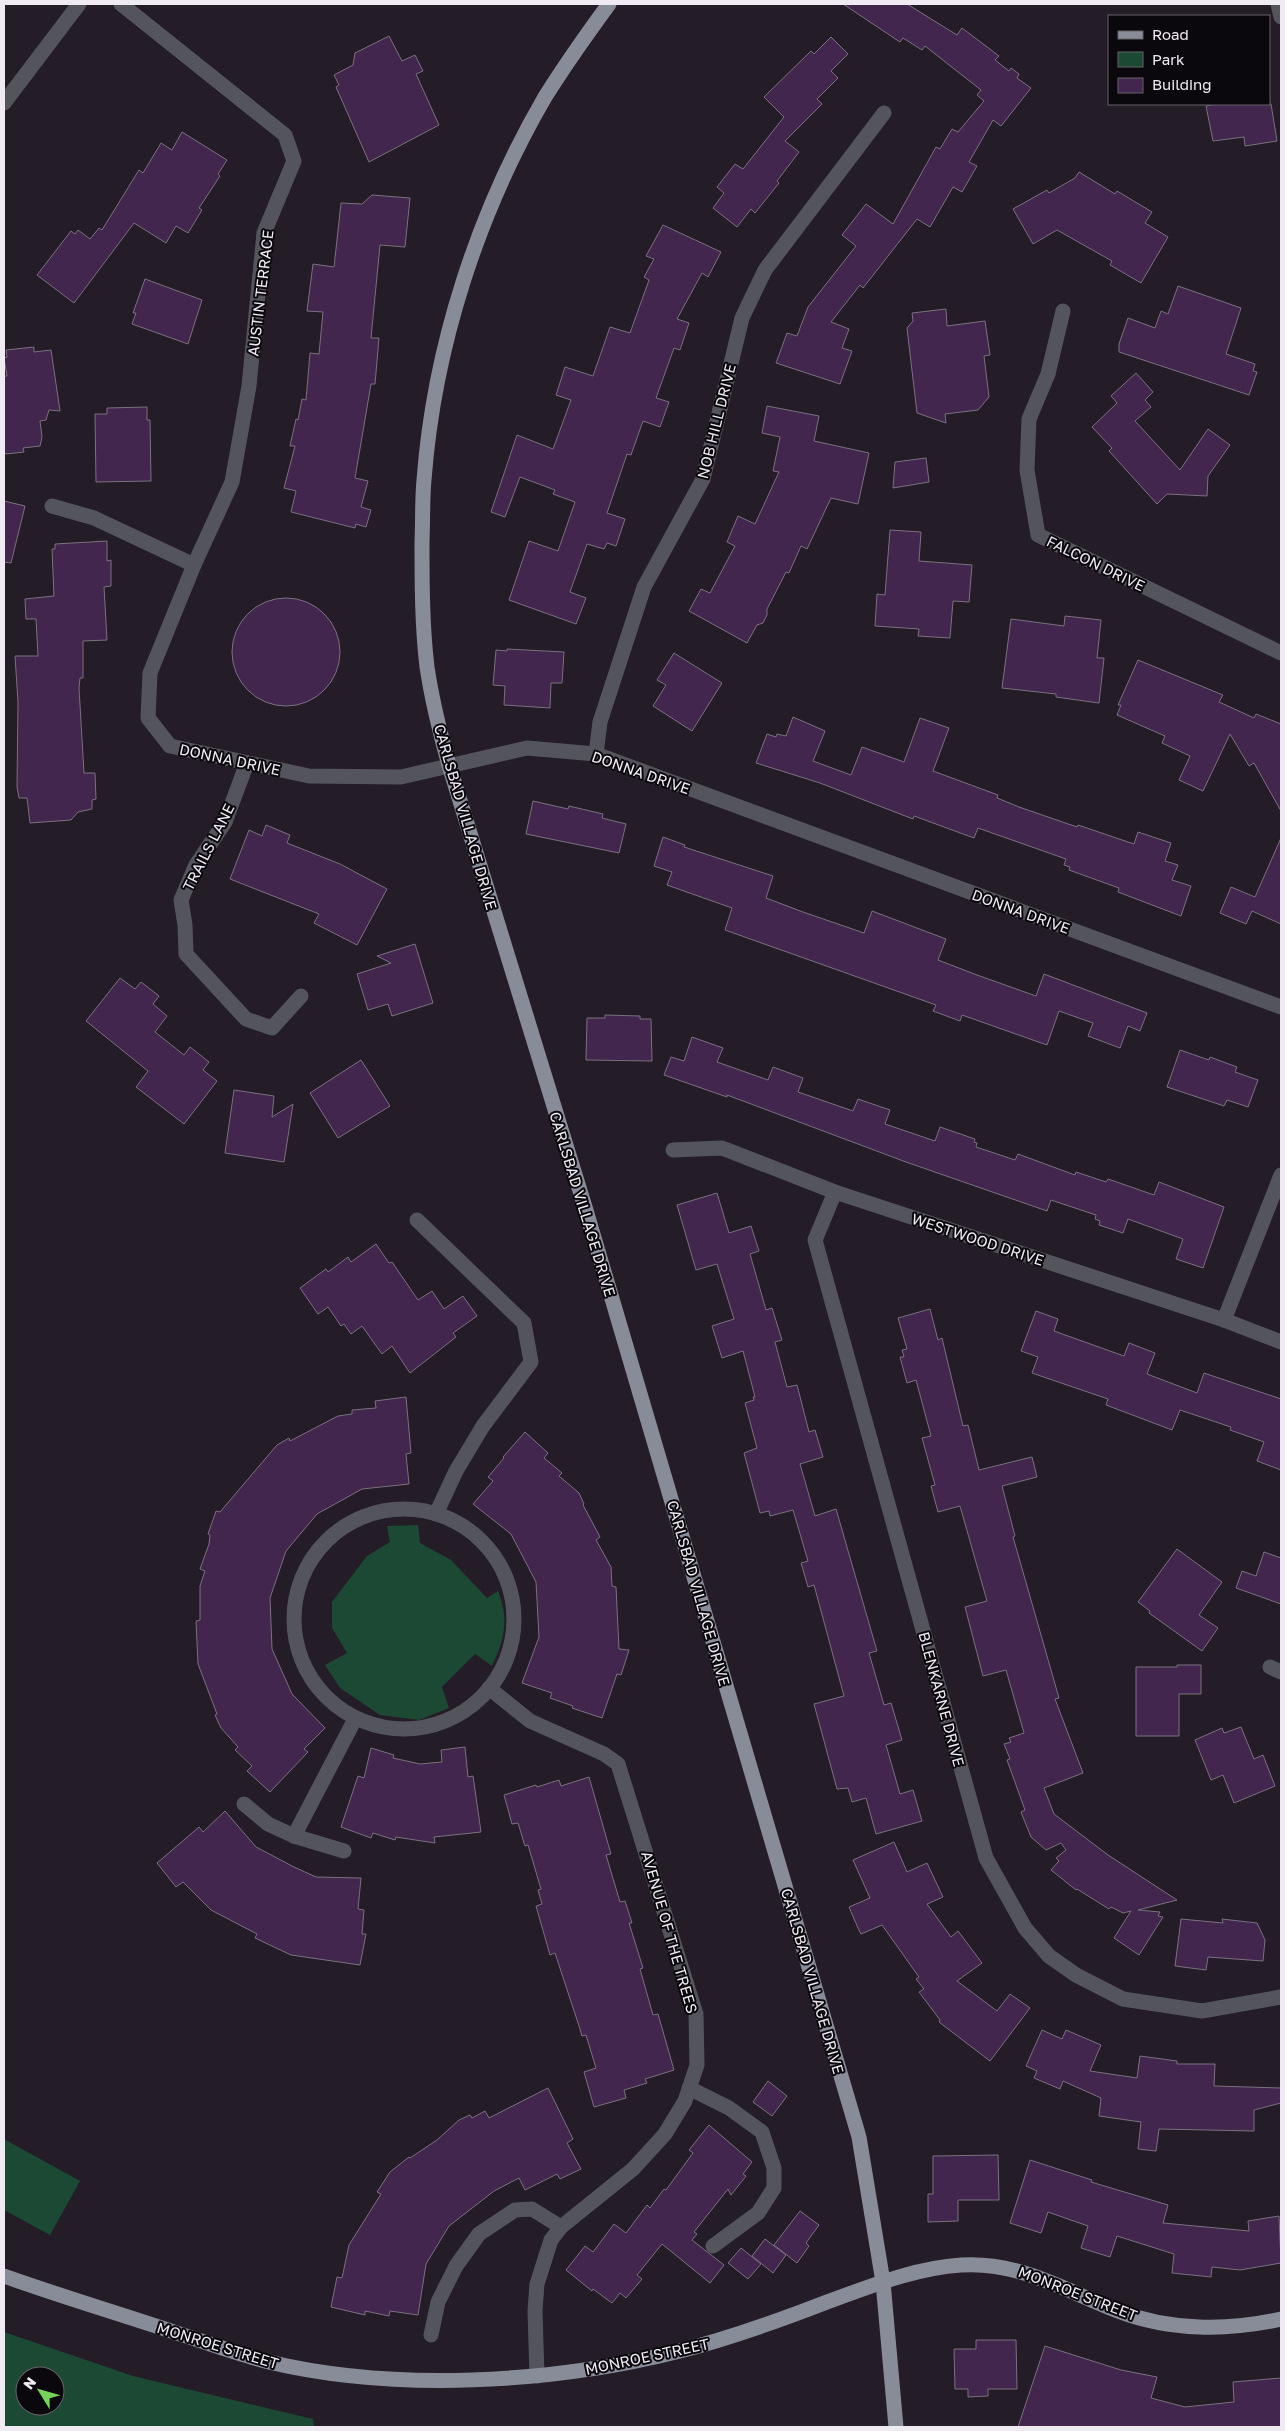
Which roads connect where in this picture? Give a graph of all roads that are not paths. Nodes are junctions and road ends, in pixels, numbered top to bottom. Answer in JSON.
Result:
{"nodes":[{"id":1,"x":79,"y":4,"type":"edge"},
{"id":2,"x":121,"y":4,"type":"edge"},
{"id":3,"x":610,"y":4,"type":"edge"},
{"id":4,"x":1278,"y":4,"type":"edge"},
{"id":5,"x":1281,"y":17,"type":"edge"},
{"id":6,"x":4,"y":103,"type":"edge"},
{"id":7,"x":884,"y":113,"type":"dead end"},
{"id":8,"x":1062,"y":311,"type":"dead end"},
{"id":9,"x":52,"y":506,"type":"dead end"},
{"id":10,"x":194,"y":565,"type":"junction"},
{"id":11,"x":1281,"y":653,"type":"edge"},
{"id":12,"x":596,"y":754,"type":"junction"},
{"id":13,"x":247,"y":763,"type":"junction"},
{"id":14,"x":449,"y":766,"type":"junction"},
{"id":15,"x":301,"y":996,"type":"dead end"},
{"id":16,"x":1281,"y":1007,"type":"edge"},
{"id":17,"x":673,"y":1150,"type":"dead end"},
{"id":18,"x":1281,"y":1175,"type":"edge"},
{"id":19,"x":835,"y":1192,"type":"junction"},
{"id":20,"x":417,"y":1220,"type":"dead end"},
{"id":21,"x":1224,"y":1320,"type":"junction"},
{"id":22,"x":1281,"y":1342,"type":"edge"},
{"id":23,"x":436,"y":1514,"type":"junction"},
{"id":24,"x":489,"y":1688,"type":"junction"},
{"id":25,"x":355,"y":1719,"type":"junction"},
{"id":26,"x":244,"y":1804,"type":"dead end"},
{"id":27,"x":294,"y":1836,"type":"junction"},
{"id":28,"x":344,"y":1851,"type":"dead end"},
{"id":29,"x":1281,"y":1997,"type":"edge"},
{"id":30,"x":689,"y":2088,"type":"junction"},
{"id":31,"x":561,"y":2227,"type":"junction"},
{"id":32,"x":712,"y":2246,"type":"dead end"},
{"id":33,"x":4,"y":2276,"type":"edge"},
{"id":34,"x":883,"y":2282,"type":"junction"},
{"id":35,"x":1281,"y":2319,"type":"edge"},
{"id":36,"x":431,"y":2335,"type":"dead end"},
{"id":37,"x":537,"y":2376,"type":"junction"},
{"id":38,"x":896,"y":2427,"type":"edge"}],
"edges":[{"from":1,"to":6,"type":"street"},
{"from":2,"to":10,"type":"street","name":"AUSTIN TERRACE"},
{"from":3,"to":14,"type":"main road","name":"CARLSBAD VILLAGE DRIVE"},
{"from":4,"to":5,"type":"street"},
{"from":7,"to":12,"type":"street","name":"NOB HILL DRIVE"},
{"from":8,"to":11,"type":"street","name":"FALCON DRIVE"},
{"from":9,"to":10,"type":"street"},
{"from":10,"to":13,"type":"street","name":"DONNA DRIVE"},
{"from":12,"to":14,"type":"street","name":"DONNA DRIVE"},
{"from":12,"to":16,"type":"street","name":"DONNA DRIVE"},
{"from":13,"to":14,"type":"street","name":"DONNA DRIVE"},
{"from":13,"to":15,"type":"street","name":"TRAILS LANE"},
{"from":14,"to":34,"type":"main road","name":"CARLSBAD VILLAGE DRIVE"},
{"from":17,"to":19,"type":"street","name":"WESTWOOD DRIVE"},
{"from":18,"to":21,"type":"street"},
{"from":19,"to":21,"type":"street","name":"WESTWOOD DRIVE"},
{"from":19,"to":29,"type":"street","name":"BLENKARNE DRIVE"},
{"from":20,"to":23,"type":"street"},
{"from":21,"to":22,"type":"street","name":"WESTWOOD DRIVE"},
{"from":23,"to":24,"type":"street"},
{"from":23,"to":25,"type":"street"},
{"from":24,"to":25,"type":"street"},
{"from":24,"to":30,"type":"street","name":"AVENUE OF THE TREES"},
{"from":25,"to":27,"type":"street"},
{"from":26,"to":27,"type":"street"},
{"from":27,"to":28,"type":"street"},
{"from":30,"to":31,"type":"street","name":"AVENUE OF THE TREES"},
{"from":30,"to":32,"type":"street"},
{"from":31,"to":36,"type":"street"},
{"from":31,"to":37,"type":"street","name":"AVENUE OF THE TREES"},
{"from":33,"to":37,"type":"main road","name":"MONROE STREET"},
{"from":34,"to":35,"type":"main road","name":"MONROE STREET"},
{"from":34,"to":37,"type":"main road","name":"MONROE STREET"},
{"from":34,"to":38,"type":"main road","name":"CARLSBAD VILLAGE DRIVE"}]}
